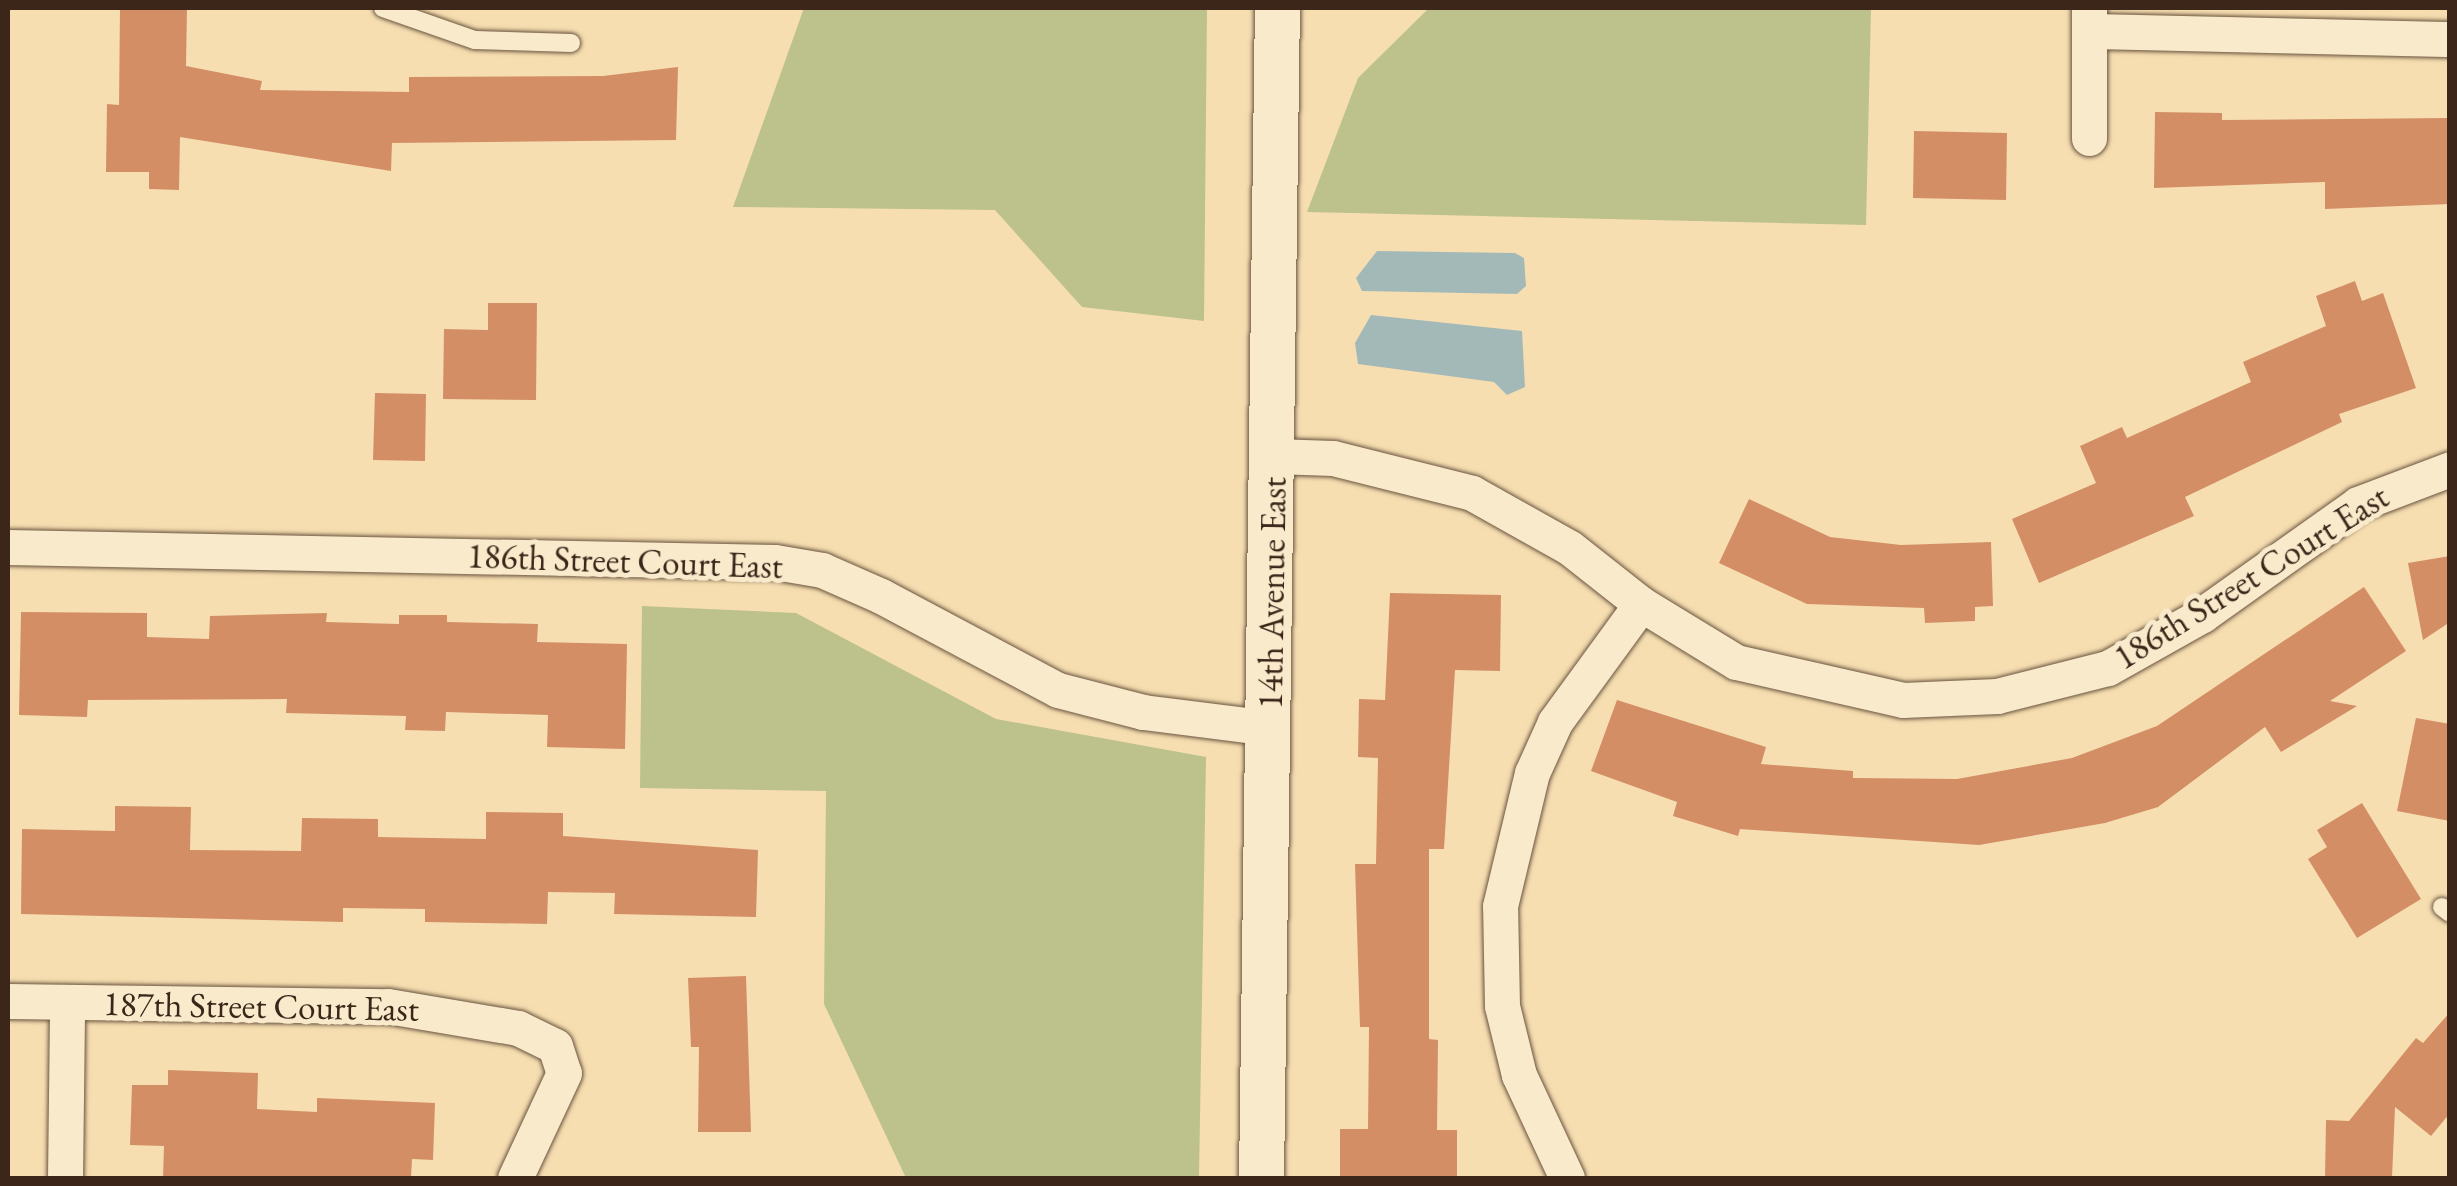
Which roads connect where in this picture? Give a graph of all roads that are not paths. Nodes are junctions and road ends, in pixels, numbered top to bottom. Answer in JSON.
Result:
{"nodes":[{"id":1,"x":383,"y":8,"type":"edge"},
{"id":2,"x":1277,"y":8,"type":"edge"},
{"id":3,"x":2089,"y":19,"type":"edge"},
{"id":4,"x":2450,"y":38,"type":"edge"},
{"id":5,"x":571,"y":43,"type":"dead end"},
{"id":6,"x":2089,"y":138,"type":"dead end"},
{"id":7,"x":1274,"y":456,"type":"junction"},
{"id":8,"x":2450,"y":469,"type":"edge"},
{"id":9,"x":8,"y":547,"type":"edge"},
{"id":10,"x":1641,"y":604,"type":"junction"},
{"id":11,"x":1269,"y":728,"type":"junction"},
{"id":12,"x":8,"y":1001,"type":"edge"},
{"id":13,"x":67,"y":1002,"type":"junction"},
{"id":14,"x":65,"y":1178,"type":"edge"},
{"id":15,"x":515,"y":1178,"type":"edge"},
{"id":16,"x":1261,"y":1178,"type":"edge"},
{"id":17,"x":1567,"y":1178,"type":"edge"}],
"edges":[{"from":1,"to":5,"type":"lane"},
{"from":2,"to":7,"type":"street","name":"14th Avenue East"},
{"from":3,"to":4,"type":"street"},
{"from":3,"to":6,"type":"street"},
{"from":7,"to":10,"type":"street","name":"186th Street Court East"},
{"from":7,"to":11,"type":"street","name":"14th Avenue East"},
{"from":8,"to":10,"type":"street","name":"186th Street Court East"},
{"from":9,"to":11,"type":"street","name":"186th Street Court East"},
{"from":10,"to":17,"type":"street"},
{"from":11,"to":16,"type":"street","name":"14th Avenue East"},
{"from":12,"to":13,"type":"street","name":"187th Street Court East"},
{"from":13,"to":14,"type":"street"},
{"from":13,"to":15,"type":"street","name":"187th Street Court East"}]}
